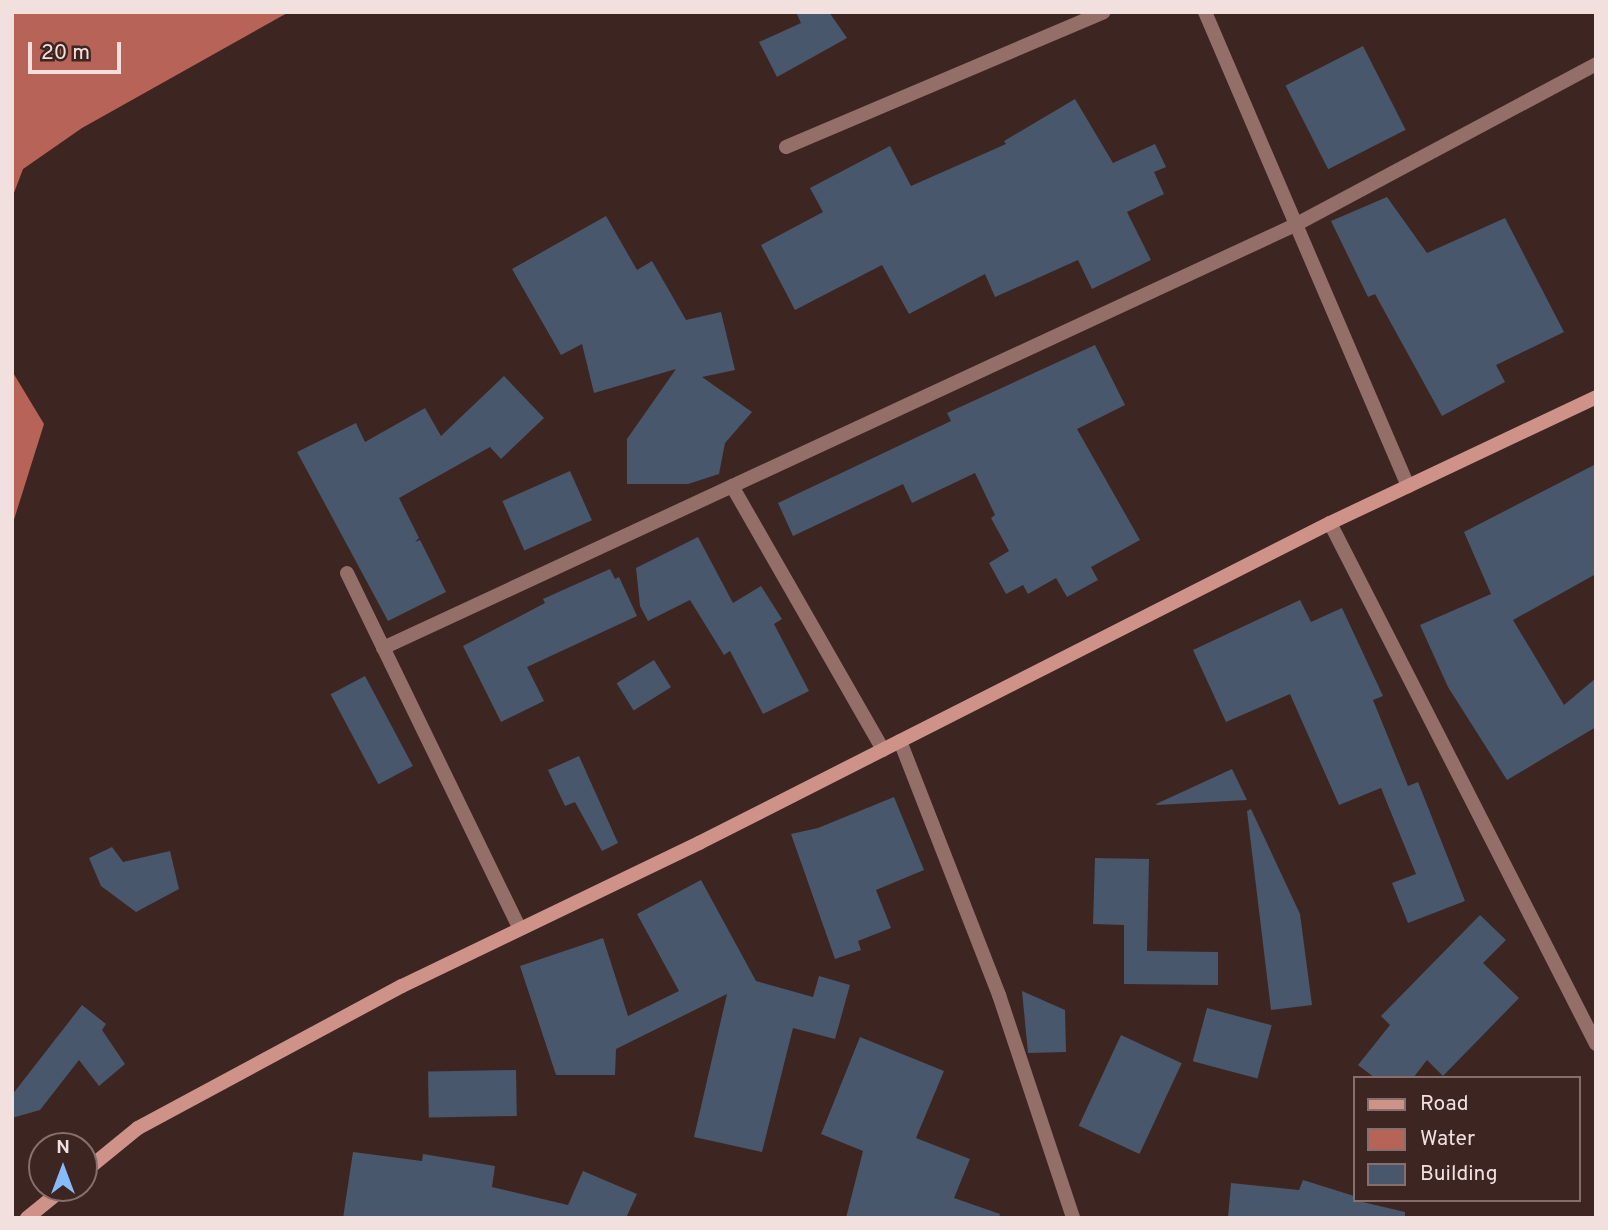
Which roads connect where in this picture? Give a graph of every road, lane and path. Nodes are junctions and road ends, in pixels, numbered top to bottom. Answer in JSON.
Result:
{"nodes":[{"id":1,"x":1104,"y":12,"type":"edge"},
{"id":2,"x":1205,"y":12,"type":"edge"},
{"id":3,"x":1596,"y":64,"type":"edge"},
{"id":4,"x":786,"y":147,"type":"dead end"},
{"id":5,"x":1295,"y":225,"type":"junction"},
{"id":6,"x":1596,"y":397,"type":"edge"},
{"id":7,"x":732,"y":486,"type":"junction"},
{"id":8,"x":1408,"y":486,"type":"junction"},
{"id":9,"x":1331,"y":523,"type":"junction"},
{"id":10,"x":347,"y":573,"type":"dead end"},
{"id":11,"x":383,"y":648,"type":"junction"},
{"id":12,"x":900,"y":741,"type":"junction"},
{"id":13,"x":883,"y":750,"type":"junction"},
{"id":14,"x":519,"y":928,"type":"junction"},
{"id":15,"x":1596,"y":1044,"type":"edge"},
{"id":16,"x":98,"y":1161,"type":"edge"},
{"id":17,"x":47,"y":1202,"type":"edge"},
{"id":18,"x":27,"y":1218,"type":"edge"},
{"id":19,"x":1073,"y":1218,"type":"edge"}],
"edges":[{"from":1,"to":4,"type":"street"},
{"from":2,"to":5,"type":"street"},
{"from":3,"to":5,"type":"street"},
{"from":5,"to":7,"type":"street"},
{"from":5,"to":8,"type":"street"},
{"from":6,"to":8,"type":"street"},
{"from":7,"to":11,"type":"street"},
{"from":7,"to":13,"type":"street"},
{"from":8,"to":9,"type":"street"},
{"from":9,"to":12,"type":"street"},
{"from":9,"to":15,"type":"street"},
{"from":10,"to":11,"type":"street"},
{"from":11,"to":14,"type":"street"},
{"from":12,"to":13,"type":"street"},
{"from":12,"to":19,"type":"street"},
{"from":13,"to":14,"type":"street"},
{"from":14,"to":16,"type":"street"},
{"from":17,"to":18,"type":"street"}]}
